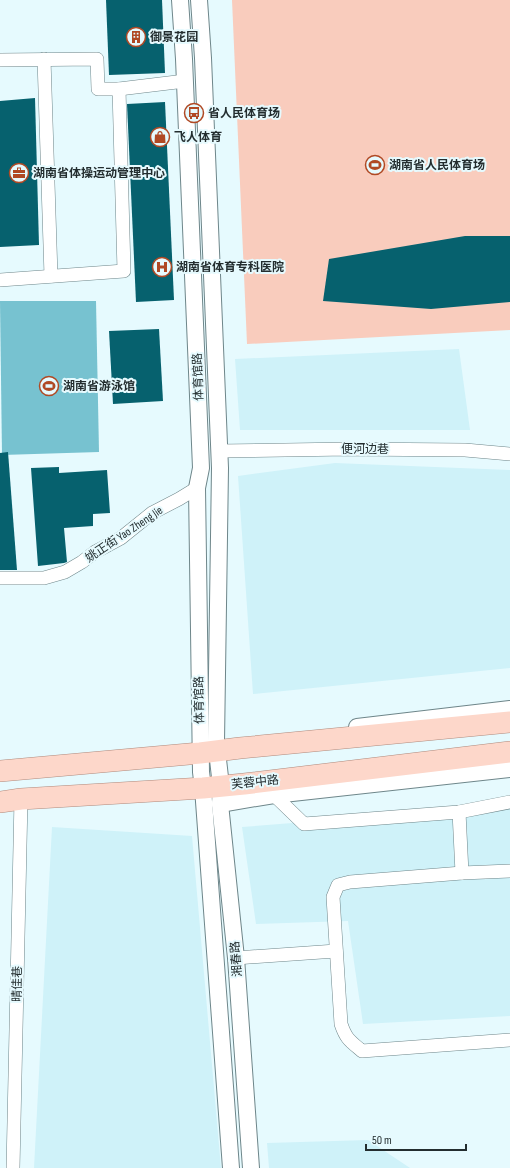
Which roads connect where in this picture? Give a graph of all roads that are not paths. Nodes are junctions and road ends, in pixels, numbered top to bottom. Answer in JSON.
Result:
{"nodes":[{"id":1,"x":180,"y":0,"type":"edge"},
{"id":2,"x":199,"y":0,"type":"edge"},
{"id":3,"x":44,"y":59,"type":"junction"},
{"id":4,"x":0,"y":60,"type":"edge"},
{"id":5,"x":185,"y":81,"type":"junction"},
{"id":6,"x":119,"y":89,"type":"junction"},
{"id":7,"x":51,"y":276,"type":"junction"},
{"id":8,"x":0,"y":280,"type":"edge"},
{"id":9,"x":219,"y":451,"type":"junction"},
{"id":10,"x":510,"y":454,"type":"edge"},
{"id":11,"x":197,"y":488,"type":"junction"},
{"id":12,"x":0,"y":578,"type":"edge"},
{"id":13,"x":510,"y":709,"type":"edge"},
{"id":14,"x":510,"y":722,"type":"edge"},
{"id":15,"x":211,"y":749,"type":"junction"},
{"id":16,"x":510,"y":752,"type":"edge"},
{"id":17,"x":510,"y":769,"type":"edge"},
{"id":18,"x":0,"y":771,"type":"edge"},
{"id":19,"x":244,"y":784,"type":"junction"},
{"id":20,"x":215,"y":793,"type":"junction"},
{"id":21,"x":274,"y":795,"type":"junction"},
{"id":22,"x":21,"y":799,"type":"junction"},
{"id":23,"x":0,"y":802,"type":"edge"},
{"id":24,"x":510,"y":802,"type":"edge"},
{"id":25,"x":459,"y":812,"type":"junction"},
{"id":26,"x":510,"y":871,"type":"edge"},
{"id":27,"x":462,"y":873,"type":"junction"},
{"id":28,"x":336,"y":951,"type":"junction"},
{"id":29,"x":236,"y":958,"type":"junction"},
{"id":30,"x":510,"y":1040,"type":"edge"},
{"id":31,"x":13,"y":1168,"type":"edge"},
{"id":32,"x":231,"y":1168,"type":"edge"},
{"id":33,"x":251,"y":1168,"type":"edge"}],
"edges":[{"from":1,"to":5,"type":"street","name":"体育馆路"},
{"from":2,"to":9,"type":"street","name":"体育馆路"},
{"from":3,"to":4,"type":"street"},
{"from":3,"to":6,"type":"street"},
{"from":3,"to":7,"type":"street"},
{"from":5,"to":6,"type":"street"},
{"from":5,"to":11,"type":"street","name":"体育馆路"},
{"from":6,"to":7,"type":"street"},
{"from":7,"to":8,"type":"street"},
{"from":9,"to":10,"type":"street","name":"便河边巷"},
{"from":9,"to":15,"type":"street","name":"体育馆路"},
{"from":11,"to":12,"type":"street","name":"姚正街 Yao Zheng Jie"},
{"from":11,"to":15,"type":"street","name":"体育馆路"},
{"from":13,"to":15,"type":"street"},
{"from":14,"to":15,"type":"main road"},
{"from":15,"to":18,"type":"main road"},
{"from":15,"to":20,"type":"street","name":"湘春路"},
{"from":16,"to":19,"type":"main road","name":"芙蓉中路"},
{"from":17,"to":21,"type":"street"},
{"from":19,"to":20,"type":"main road","name":"芙蓉中路"},
{"from":19,"to":21,"type":"main road"},
{"from":20,"to":21,"type":"street"},
{"from":20,"to":22,"type":"main road","name":"芙蓉中路"},
{"from":20,"to":29,"type":"street","name":"湘春路"},
{"from":20,"to":32,"type":"street","name":"湘春路"},
{"from":21,"to":25,"type":"street"},
{"from":22,"to":23,"type":"main road","name":"芙蓉中路"},
{"from":22,"to":31,"type":"street","name":"晴佳巷"},
{"from":24,"to":25,"type":"street"},
{"from":25,"to":27,"type":"street"},
{"from":26,"to":27,"type":"street"},
{"from":27,"to":28,"type":"street"},
{"from":28,"to":29,"type":"street"},
{"from":28,"to":30,"type":"street"},
{"from":29,"to":33,"type":"street","name":"湘春路"}]}
